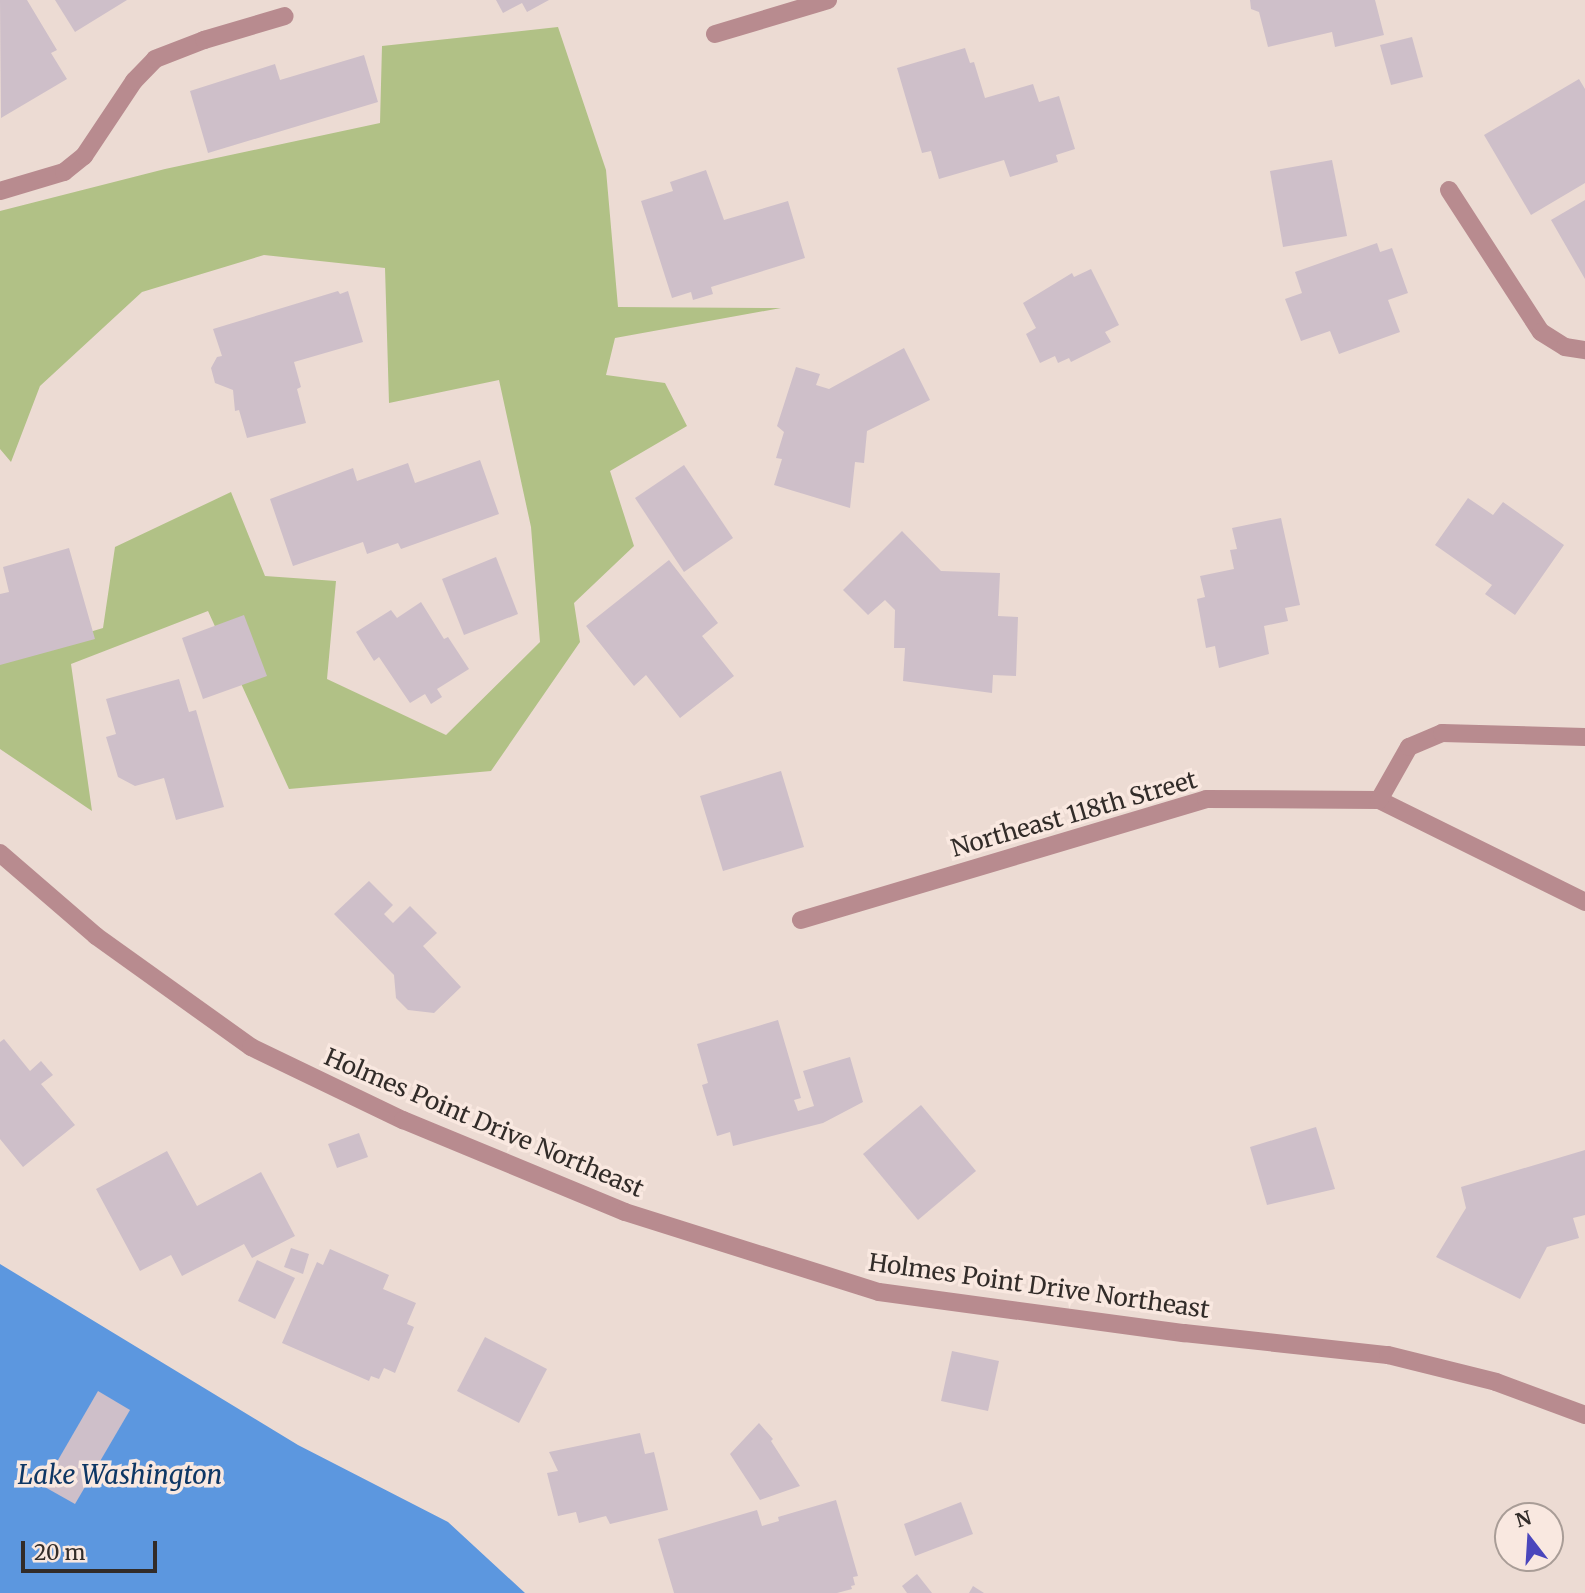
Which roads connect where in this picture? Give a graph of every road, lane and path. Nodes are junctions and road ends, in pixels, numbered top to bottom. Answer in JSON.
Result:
{"nodes":[{"id":1,"x":828,"y":0,"type":"edge"},
{"id":2,"x":285,"y":16,"type":"dead end"},
{"id":3,"x":715,"y":34,"type":"dead end"},
{"id":4,"x":1449,"y":190,"type":"dead end"},
{"id":5,"x":0,"y":191,"type":"edge"},
{"id":6,"x":1585,"y":350,"type":"edge"},
{"id":7,"x":1585,"y":737,"type":"edge"},
{"id":8,"x":1379,"y":800,"type":"junction"},
{"id":9,"x":0,"y":853,"type":"edge"},
{"id":10,"x":1585,"y":902,"type":"edge"},
{"id":11,"x":801,"y":920,"type":"dead end"},
{"id":12,"x":1585,"y":1415,"type":"edge"}],
"edges":[{"from":1,"to":3,"type":"street"},
{"from":2,"to":5,"type":"street"},
{"from":4,"to":6,"type":"street"},
{"from":7,"to":8,"type":"street"},
{"from":8,"to":10,"type":"street"},
{"from":8,"to":11,"type":"street","name":"Northeast 118th Street"},
{"from":9,"to":12,"type":"street","name":"Holmes Point Drive Northeast"}]}
